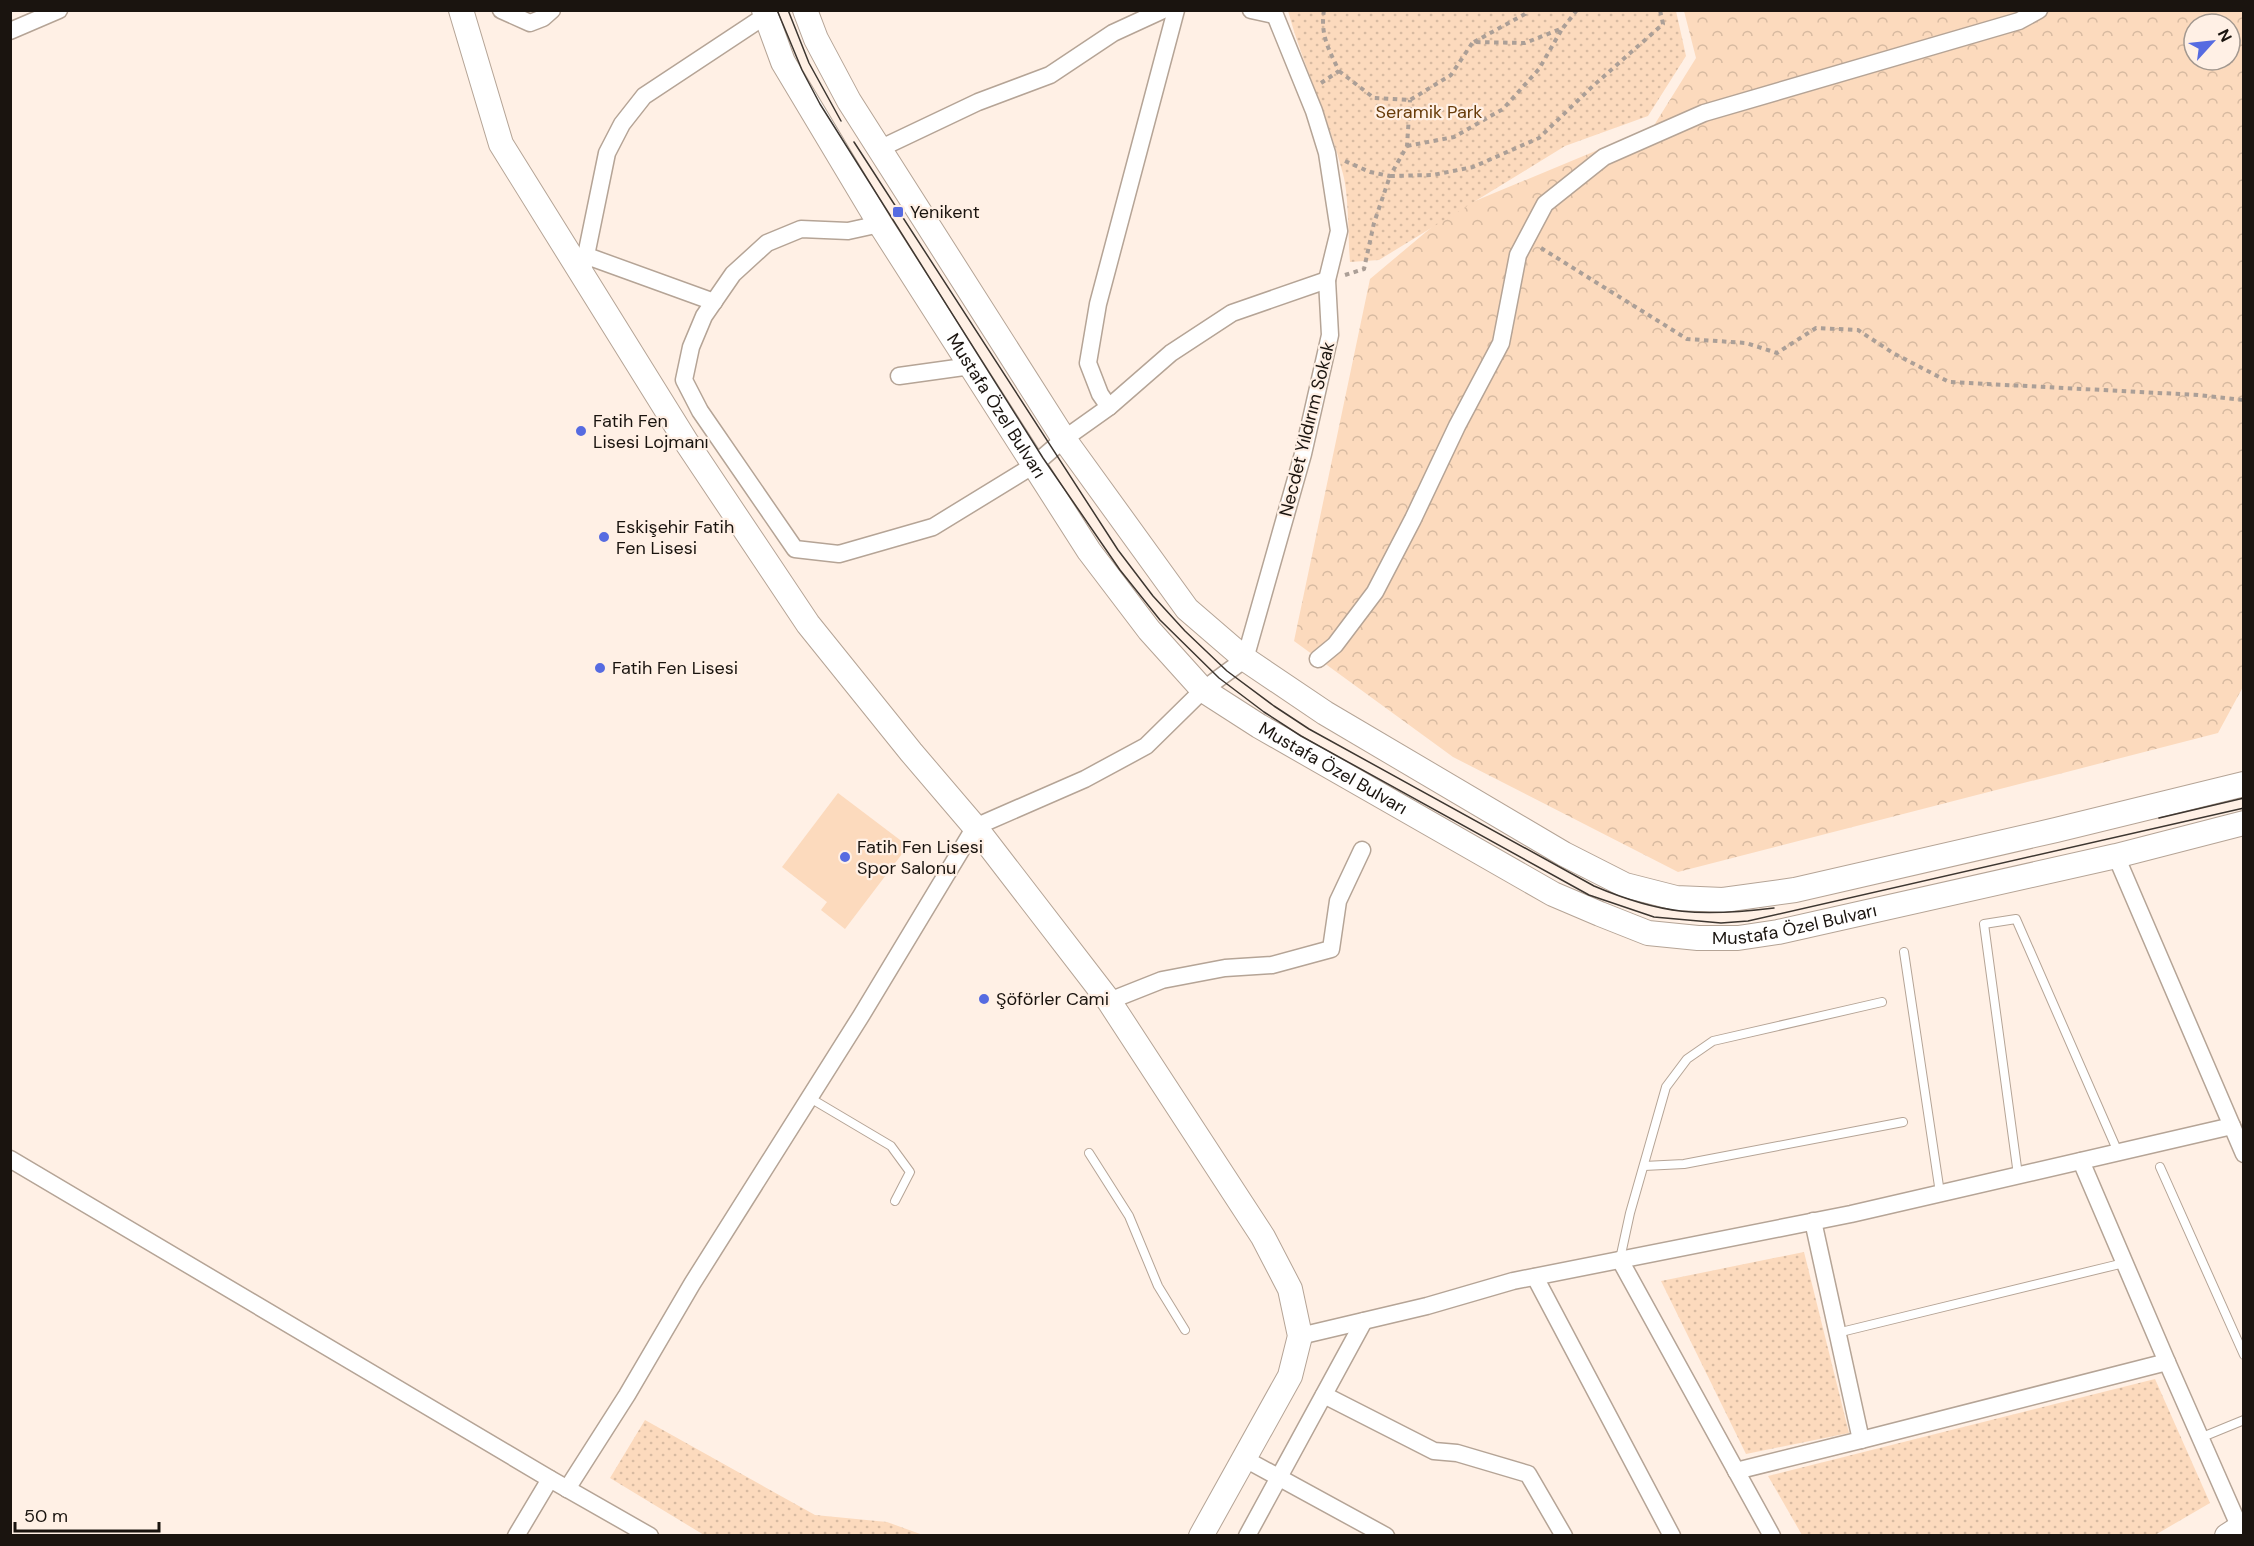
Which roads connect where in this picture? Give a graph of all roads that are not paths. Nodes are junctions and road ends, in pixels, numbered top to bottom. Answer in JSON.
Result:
{"nodes":[{"id":1,"x":59,"y":10,"type":"edge"},
{"id":2,"x":461,"y":10,"type":"edge"},
{"id":3,"x":501,"y":10,"type":"edge"},
{"id":4,"x":552,"y":10,"type":"edge"},
{"id":5,"x":805,"y":10,"type":"edge"},
{"id":6,"x":1163,"y":10,"type":"edge"},
{"id":7,"x":1176,"y":10,"type":"edge"},
{"id":8,"x":1251,"y":10,"type":"edge"},
{"id":9,"x":2039,"y":10,"type":"edge"},
{"id":10,"x":1274,"y":13,"type":"edge"},
{"id":11,"x":764,"y":14,"type":"edge"},
{"id":12,"x":10,"y":31,"type":"edge"},
{"id":13,"x":879,"y":149,"type":"junction"},
{"id":14,"x":880,"y":224,"type":"junction"},
{"id":15,"x":584,"y":265,"type":"junction"},
{"id":16,"x":1327,"y":280,"type":"junction"},
{"id":17,"x":714,"y":302,"type":"junction"},
{"id":18,"x":971,"y":366,"type":"junction"},
{"id":19,"x":899,"y":376,"type":"dead end"},
{"id":20,"x":1108,"y":407,"type":"junction"},
{"id":21,"x":1064,"y":440,"type":"junction"},
{"id":22,"x":1034,"y":465,"type":"junction"},
{"id":23,"x":1245,"y":659,"type":"junction"},
{"id":24,"x":1318,"y":659,"type":"dead end"},
{"id":25,"x":1203,"y":690,"type":"junction"},
{"id":26,"x":2244,"y":784,"type":"edge"},
{"id":27,"x":2244,"y":823,"type":"edge"},
{"id":28,"x":975,"y":826,"type":"junction"},
{"id":29,"x":1362,"y":850,"type":"dead end"},
{"id":30,"x":2116,"y":856,"type":"junction"},
{"id":31,"x":1904,"y":952,"type":"dead end"},
{"id":32,"x":1109,"y":1001,"type":"junction"},
{"id":33,"x":1882,"y":1002,"type":"dead end"},
{"id":34,"x":810,"y":1098,"type":"junction"},
{"id":35,"x":1903,"y":1122,"type":"dead end"},
{"id":36,"x":2232,"y":1126,"type":"junction"},
{"id":37,"x":2118,"y":1152,"type":"junction"},
{"id":38,"x":1089,"y":1153,"type":"dead end"},
{"id":39,"x":2244,"y":1154,"type":"edge"},
{"id":40,"x":10,"y":1159,"type":"edge"},
{"id":41,"x":2081,"y":1161,"type":"junction"},
{"id":42,"x":1644,"y":1166,"type":"junction"},
{"id":43,"x":2160,"y":1167,"type":"dead end"},
{"id":44,"x":2018,"y":1175,"type":"junction"},
{"id":45,"x":1940,"y":1193,"type":"junction"},
{"id":46,"x":894,"y":1201,"type":"dead end"},
{"id":47,"x":1813,"y":1221,"type":"junction"},
{"id":48,"x":1620,"y":1260,"type":"junction"},
{"id":49,"x":2124,"y":1263,"type":"junction"},
{"id":50,"x":1535,"y":1277,"type":"junction"},
{"id":51,"x":1364,"y":1320,"type":"junction"},
{"id":52,"x":1185,"y":1330,"type":"dead end"},
{"id":53,"x":1837,"y":1333,"type":"junction"},
{"id":54,"x":1300,"y":1336,"type":"junction"},
{"id":55,"x":2244,"y":1355,"type":"edge"},
{"id":56,"x":2167,"y":1362,"type":"junction"},
{"id":57,"x":1324,"y":1395,"type":"junction"},
{"id":58,"x":2244,"y":1420,"type":"edge"},
{"id":59,"x":2200,"y":1438,"type":"junction"},
{"id":60,"x":1861,"y":1440,"type":"junction"},
{"id":61,"x":1245,"y":1459,"type":"junction"},
{"id":62,"x":1736,"y":1471,"type":"junction"},
{"id":63,"x":1280,"y":1477,"type":"junction"},
{"id":64,"x":550,"y":1479,"type":"junction"},
{"id":65,"x":567,"y":1489,"type":"junction"},
{"id":66,"x":2237,"y":1529,"type":"edge"},
{"id":67,"x":516,"y":1536,"type":"edge"},
{"id":68,"x":650,"y":1536,"type":"edge"},
{"id":69,"x":1201,"y":1536,"type":"edge"},
{"id":70,"x":1246,"y":1536,"type":"edge"},
{"id":71,"x":1386,"y":1536,"type":"edge"},
{"id":72,"x":1564,"y":1536,"type":"edge"},
{"id":73,"x":1672,"y":1536,"type":"edge"},
{"id":74,"x":1772,"y":1536,"type":"edge"}],
"edges":[{"from":1,"to":12,"type":"street"},
{"from":2,"to":15,"type":"main road"},
{"from":3,"to":4,"type":"street"},
{"from":5,"to":13,"type":"main road","name":"Mustafa Özel Bulvarı"},
{"from":6,"to":13,"type":"street"},
{"from":7,"to":20,"type":"street"},
{"from":8,"to":10,"type":"street"},
{"from":9,"to":24,"type":"street"},
{"from":10,"to":16,"type":"street","name":"Necdet Yıldırım Sokak"},
{"from":11,"to":14,"type":"main road","name":"Mustafa Özel Bulvarı"},
{"from":11,"to":15,"type":"street"},
{"from":13,"to":21,"type":"main road","name":"Mustafa Özel Bulvarı"},
{"from":14,"to":17,"type":"street"},
{"from":14,"to":18,"type":"main road","name":"Mustafa Özel Bulvarı"},
{"from":15,"to":17,"type":"street"},
{"from":15,"to":28,"type":"main road"},
{"from":16,"to":20,"type":"street"},
{"from":16,"to":23,"type":"street","name":"Necdet Yıldırım Sokak"},
{"from":17,"to":22,"type":"street"},
{"from":18,"to":19,"type":"street"},
{"from":18,"to":22,"type":"main road","name":"Mustafa Özel Bulvarı"},
{"from":20,"to":21,"type":"street"},
{"from":21,"to":22,"type":"street"},
{"from":21,"to":23,"type":"main road","name":"Mustafa Özel Bulvarı"},
{"from":22,"to":25,"type":"main road","name":"Mustafa Özel Bulvarı"},
{"from":23,"to":25,"type":"street"},
{"from":23,"to":26,"type":"main road","name":"Mustafa Özel Bulvarı"},
{"from":25,"to":28,"type":"street"},
{"from":25,"to":30,"type":"main road","name":"Mustafa Özel Bulvarı"},
{"from":27,"to":30,"type":"main road","name":"Mustafa Özel Bulvarı"},
{"from":28,"to":32,"type":"main road"},
{"from":28,"to":34,"type":"street"},
{"from":29,"to":32,"type":"street"},
{"from":30,"to":36,"type":"street"},
{"from":31,"to":45,"type":"lane"},
{"from":32,"to":54,"type":"main road"},
{"from":33,"to":42,"type":"lane"},
{"from":34,"to":46,"type":"lane"},
{"from":34,"to":65,"type":"street"},
{"from":35,"to":42,"type":"lane"},
{"from":36,"to":37,"type":"street"},
{"from":36,"to":39,"type":"street"},
{"from":37,"to":41,"type":"street"},
{"from":37,"to":44,"type":"lane"},
{"from":38,"to":52,"type":"lane"},
{"from":40,"to":64,"type":"street"},
{"from":41,"to":44,"type":"street"},
{"from":41,"to":49,"type":"street"},
{"from":42,"to":48,"type":"lane"},
{"from":43,"to":55,"type":"lane"},
{"from":44,"to":45,"type":"street"},
{"from":45,"to":47,"type":"street"},
{"from":47,"to":48,"type":"street"},
{"from":47,"to":53,"type":"street"},
{"from":48,"to":50,"type":"street"},
{"from":48,"to":62,"type":"street"},
{"from":49,"to":53,"type":"lane"},
{"from":49,"to":56,"type":"street"},
{"from":50,"to":51,"type":"street"},
{"from":50,"to":73,"type":"street"},
{"from":51,"to":54,"type":"street"},
{"from":51,"to":57,"type":"street"},
{"from":53,"to":60,"type":"street"},
{"from":54,"to":61,"type":"main road"},
{"from":56,"to":59,"type":"street"},
{"from":56,"to":60,"type":"street"},
{"from":57,"to":63,"type":"street"},
{"from":57,"to":72,"type":"street"},
{"from":58,"to":59,"type":"lane"},
{"from":59,"to":66,"type":"street"},
{"from":60,"to":62,"type":"street"},
{"from":61,"to":63,"type":"street"},
{"from":61,"to":69,"type":"main road"},
{"from":62,"to":74,"type":"street"},
{"from":63,"to":70,"type":"street"},
{"from":63,"to":71,"type":"street"},
{"from":64,"to":65,"type":"street"},
{"from":64,"to":67,"type":"street"},
{"from":65,"to":68,"type":"street"}]}
